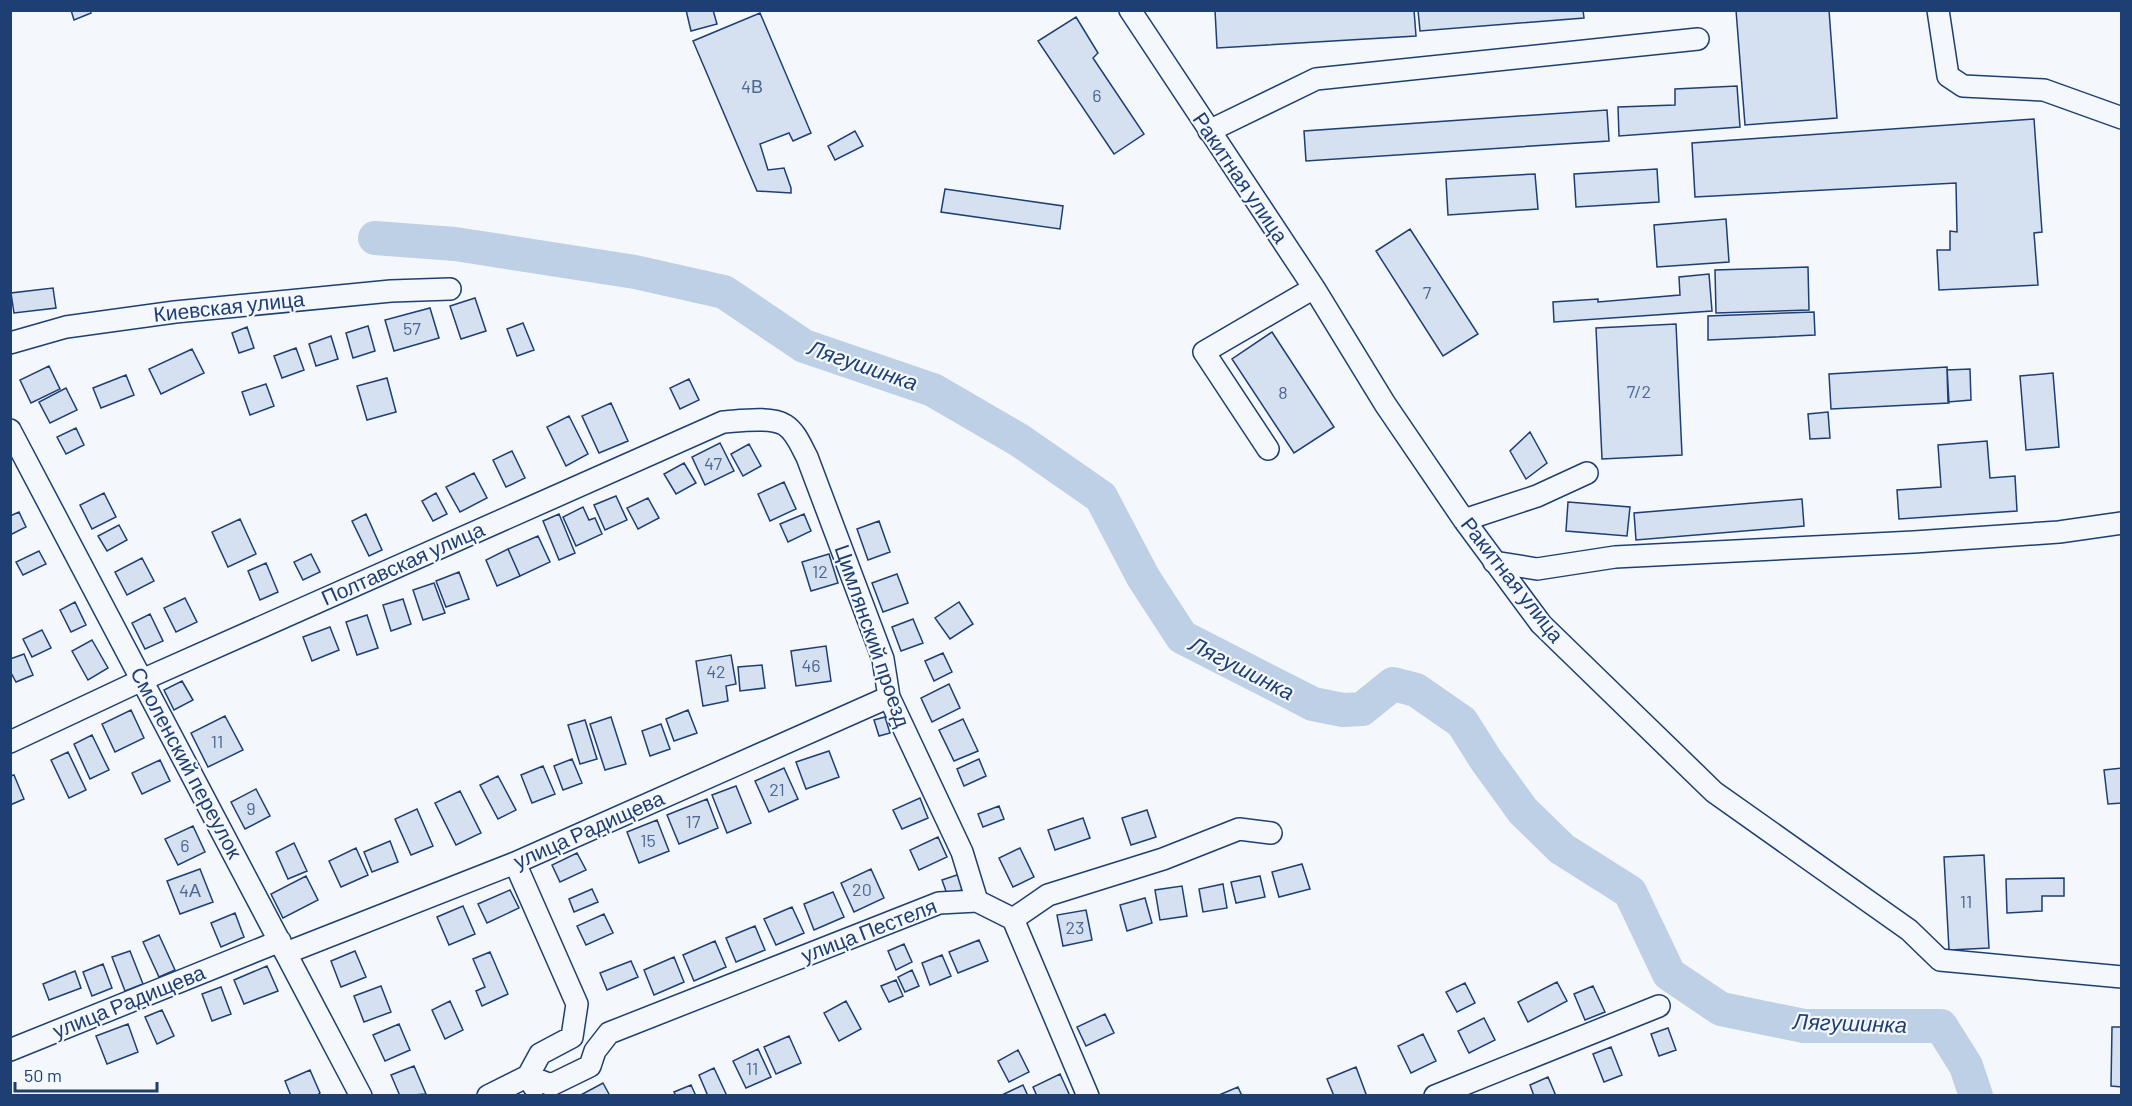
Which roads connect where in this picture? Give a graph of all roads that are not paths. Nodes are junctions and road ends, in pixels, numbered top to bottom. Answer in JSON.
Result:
{"nodes":[{"id":1,"x":1130,"y":10,"type":"edge"},
{"id":2,"x":1938,"y":10,"type":"edge"},
{"id":3,"x":1698,"y":39,"type":"dead end"},
{"id":4,"x":2121,"y":118,"type":"edge"},
{"id":5,"x":1209,"y":130,"type":"junction"},
{"id":6,"x":1314,"y":288,"type":"junction"},
{"id":7,"x":450,"y":290,"type":"dead end"},
{"id":8,"x":10,"y":344,"type":"edge"},
{"id":9,"x":10,"y":430,"type":"edge"},
{"id":10,"x":797,"y":438,"type":"joint"},
{"id":11,"x":1268,"y":449,"type":"dead end"},
{"id":12,"x":1587,"y":473,"type":"dead end"},
{"id":13,"x":1464,"y":520,"type":"junction"},
{"id":14,"x":2121,"y":523,"type":"edge"},
{"id":15,"x":1494,"y":562,"type":"junction"},
{"id":16,"x":142,"y":680,"type":"junction"},
{"id":17,"x":889,"y":697,"type":"junction"},
{"id":18,"x":10,"y":742,"type":"edge"},
{"id":19,"x":1271,"y":832,"type":"dead end"},
{"id":20,"x":515,"y":863,"type":"junction"},
{"id":21,"x":977,"y":901,"type":"junction"},
{"id":22,"x":1013,"y":919,"type":"junction"},
{"id":23,"x":283,"y":947,"type":"junction"},
{"id":24,"x":2121,"y":977,"type":"edge"},
{"id":25,"x":1659,"y":1006,"type":"dead end"},
{"id":26,"x":591,"y":1039,"type":"junction"},
{"id":27,"x":10,"y":1050,"type":"edge"},
{"id":28,"x":528,"y":1076,"type":"junction"},
{"id":29,"x":361,"y":1095,"type":"edge"},
{"id":30,"x":488,"y":1095,"type":"edge"},
{"id":31,"x":539,"y":1095,"type":"edge"},
{"id":32,"x":1088,"y":1095,"type":"edge"},
{"id":33,"x":1435,"y":1095,"type":"edge"}],
"edges":[{"from":1,"to":5,"type":"street","name":"Ракитная улица"},
{"from":2,"to":4,"type":"street"},
{"from":3,"to":5,"type":"street"},
{"from":5,"to":6,"type":"street","name":"Ракитная улица"},
{"from":6,"to":11,"type":"street"},
{"from":6,"to":13,"type":"street","name":"Ракитная улица"},
{"from":7,"to":8,"type":"street","name":"Киевская улица"},
{"from":9,"to":16,"type":"street","name":"Смоленский переулок"},
{"from":10,"to":16,"type":"street","name":"Полтавская улица"},
{"from":10,"to":17,"type":"street","name":"Цимлянский проезд"},
{"from":12,"to":13,"type":"street"},
{"from":13,"to":15,"type":"street","name":"Ракитная улица"},
{"from":14,"to":15,"type":"street"},
{"from":15,"to":24,"type":"street","name":"Ракитная улица"},
{"from":16,"to":18,"type":"street","name":"Полтавская улица"},
{"from":16,"to":23,"type":"street","name":"Смоленский переулок"},
{"from":17,"to":20,"type":"street","name":"улица Радищева"},
{"from":17,"to":21,"type":"street","name":"Цимлянский проезд"},
{"from":19,"to":22,"type":"street"},
{"from":20,"to":23,"type":"street","name":"улица Радищева"},
{"from":20,"to":26,"type":"street"},
{"from":21,"to":22,"type":"street","name":"улица Пестеля"},
{"from":21,"to":26,"type":"street","name":"улица Пестеля"},
{"from":22,"to":32,"type":"street"},
{"from":23,"to":27,"type":"street","name":"улица Радищева"},
{"from":23,"to":29,"type":"street","name":"Смоленский переулок"},
{"from":25,"to":33,"type":"street"},
{"from":26,"to":28,"type":"street"},
{"from":26,"to":28,"type":"street","name":"улица Пестеля"},
{"from":28,"to":30,"type":"street"},
{"from":28,"to":31,"type":"street"}]}
